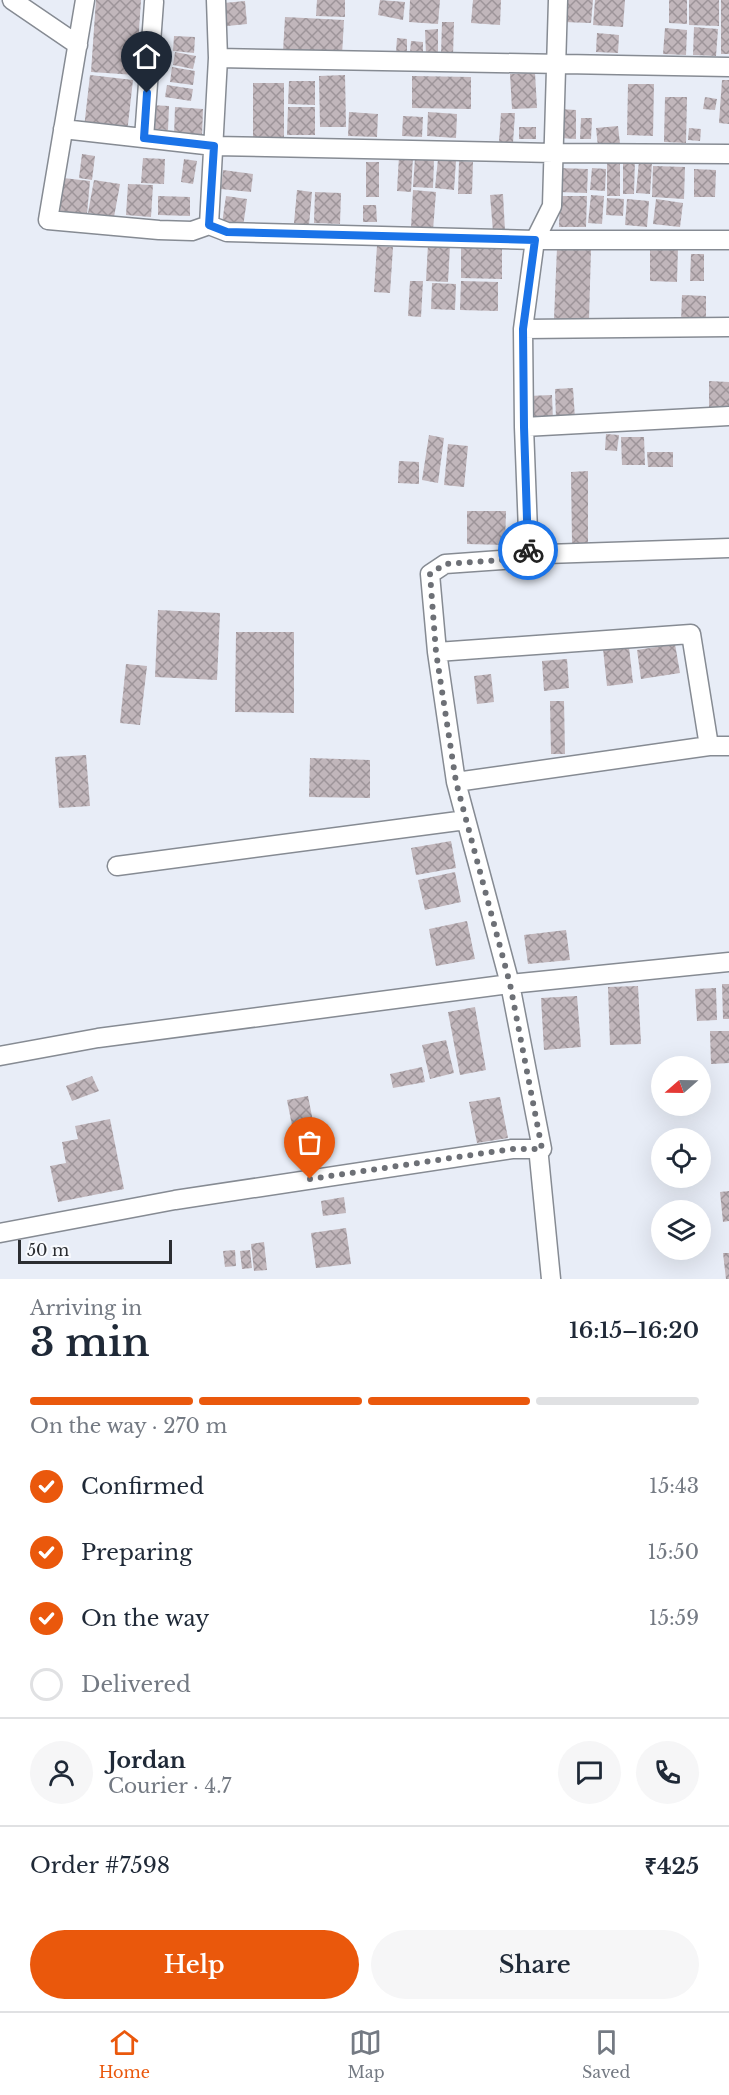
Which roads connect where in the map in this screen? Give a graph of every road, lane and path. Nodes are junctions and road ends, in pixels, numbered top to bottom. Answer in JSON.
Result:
{"nodes":[{"id":1,"x":12,"y":0,"type":"edge"},
{"id":2,"x":85,"y":0,"type":"edge"},
{"id":3,"x":216,"y":0,"type":"edge"},
{"id":4,"x":558,"y":0,"type":"edge"},
{"id":5,"x":154,"y":2,"type":"dead end"},
{"id":6,"x":78,"y":45,"type":"junction"},
{"id":7,"x":218,"y":58,"type":"junction"},
{"id":8,"x":556,"y":65,"type":"junction"},
{"id":9,"x":729,"y":67,"type":"edge"},
{"id":10,"x":63,"y":129,"type":"junction"},
{"id":11,"x":144,"y":138,"type":"junction"},
{"id":12,"x":214,"y":146,"type":"junction"},
{"id":13,"x":553,"y":153,"type":"junction"},
{"id":14,"x":729,"y":154,"type":"edge"},
{"id":15,"x":209,"y":225,"type":"junction"},
{"id":16,"x":535,"y":240,"type":"junction"},
{"id":17,"x":729,"y":240,"type":"edge"},
{"id":18,"x":729,"y":327,"type":"edge"},
{"id":19,"x":523,"y":329,"type":"junction"},
{"id":20,"x":729,"y":416,"type":"edge"},
{"id":21,"x":524,"y":427,"type":"junction"},
{"id":22,"x":729,"y":548,"type":"edge"},
{"id":23,"x":529,"y":558,"type":"junction"},
{"id":24,"x":436,"y":652,"type":"junction"},
{"id":25,"x":709,"y":746,"type":"junction"},
{"id":26,"x":729,"y":746,"type":"edge"},
{"id":27,"x":456,"y":782,"type":"junction"},
{"id":28,"x":466,"y":820,"type":"junction"},
{"id":29,"x":117,"y":866,"type":"dead end"},
{"id":30,"x":729,"y":962,"type":"edge"},
{"id":31,"x":510,"y":984,"type":"junction"},
{"id":32,"x":0,"y":1056,"type":"edge"},
{"id":33,"x":539,"y":1157,"type":"dead end"},
{"id":34,"x":0,"y":1233,"type":"edge"},
{"id":35,"x":551,"y":1279,"type":"edge"}],
"edges":[{"from":1,"to":6,"type":"street"},
{"from":2,"to":6,"type":"street"},
{"from":3,"to":7,"type":"street"},
{"from":4,"to":8,"type":"street"},
{"from":5,"to":11,"type":"street"},
{"from":6,"to":10,"type":"street"},
{"from":7,"to":8,"type":"street"},
{"from":7,"to":12,"type":"street"},
{"from":8,"to":9,"type":"street"},
{"from":8,"to":13,"type":"street"},
{"from":10,"to":11,"type":"street"},
{"from":10,"to":15,"type":"street"},
{"from":11,"to":12,"type":"street"},
{"from":12,"to":13,"type":"street"},
{"from":12,"to":15,"type":"street"},
{"from":13,"to":14,"type":"street"},
{"from":13,"to":16,"type":"street"},
{"from":15,"to":16,"type":"street"},
{"from":16,"to":17,"type":"street"},
{"from":16,"to":19,"type":"street"},
{"from":18,"to":19,"type":"street"},
{"from":19,"to":21,"type":"street"},
{"from":20,"to":21,"type":"street"},
{"from":21,"to":23,"type":"street"},
{"from":22,"to":23,"type":"street"},
{"from":23,"to":24,"type":"street"},
{"from":24,"to":25,"type":"street"},
{"from":24,"to":27,"type":"street"},
{"from":25,"to":26,"type":"street"},
{"from":25,"to":27,"type":"street"},
{"from":27,"to":28,"type":"street"},
{"from":28,"to":29,"type":"street"},
{"from":28,"to":31,"type":"street"},
{"from":30,"to":31,"type":"street"},
{"from":31,"to":32,"type":"street"},
{"from":31,"to":34,"type":"street"},
{"from":33,"to":35,"type":"street"}]}
